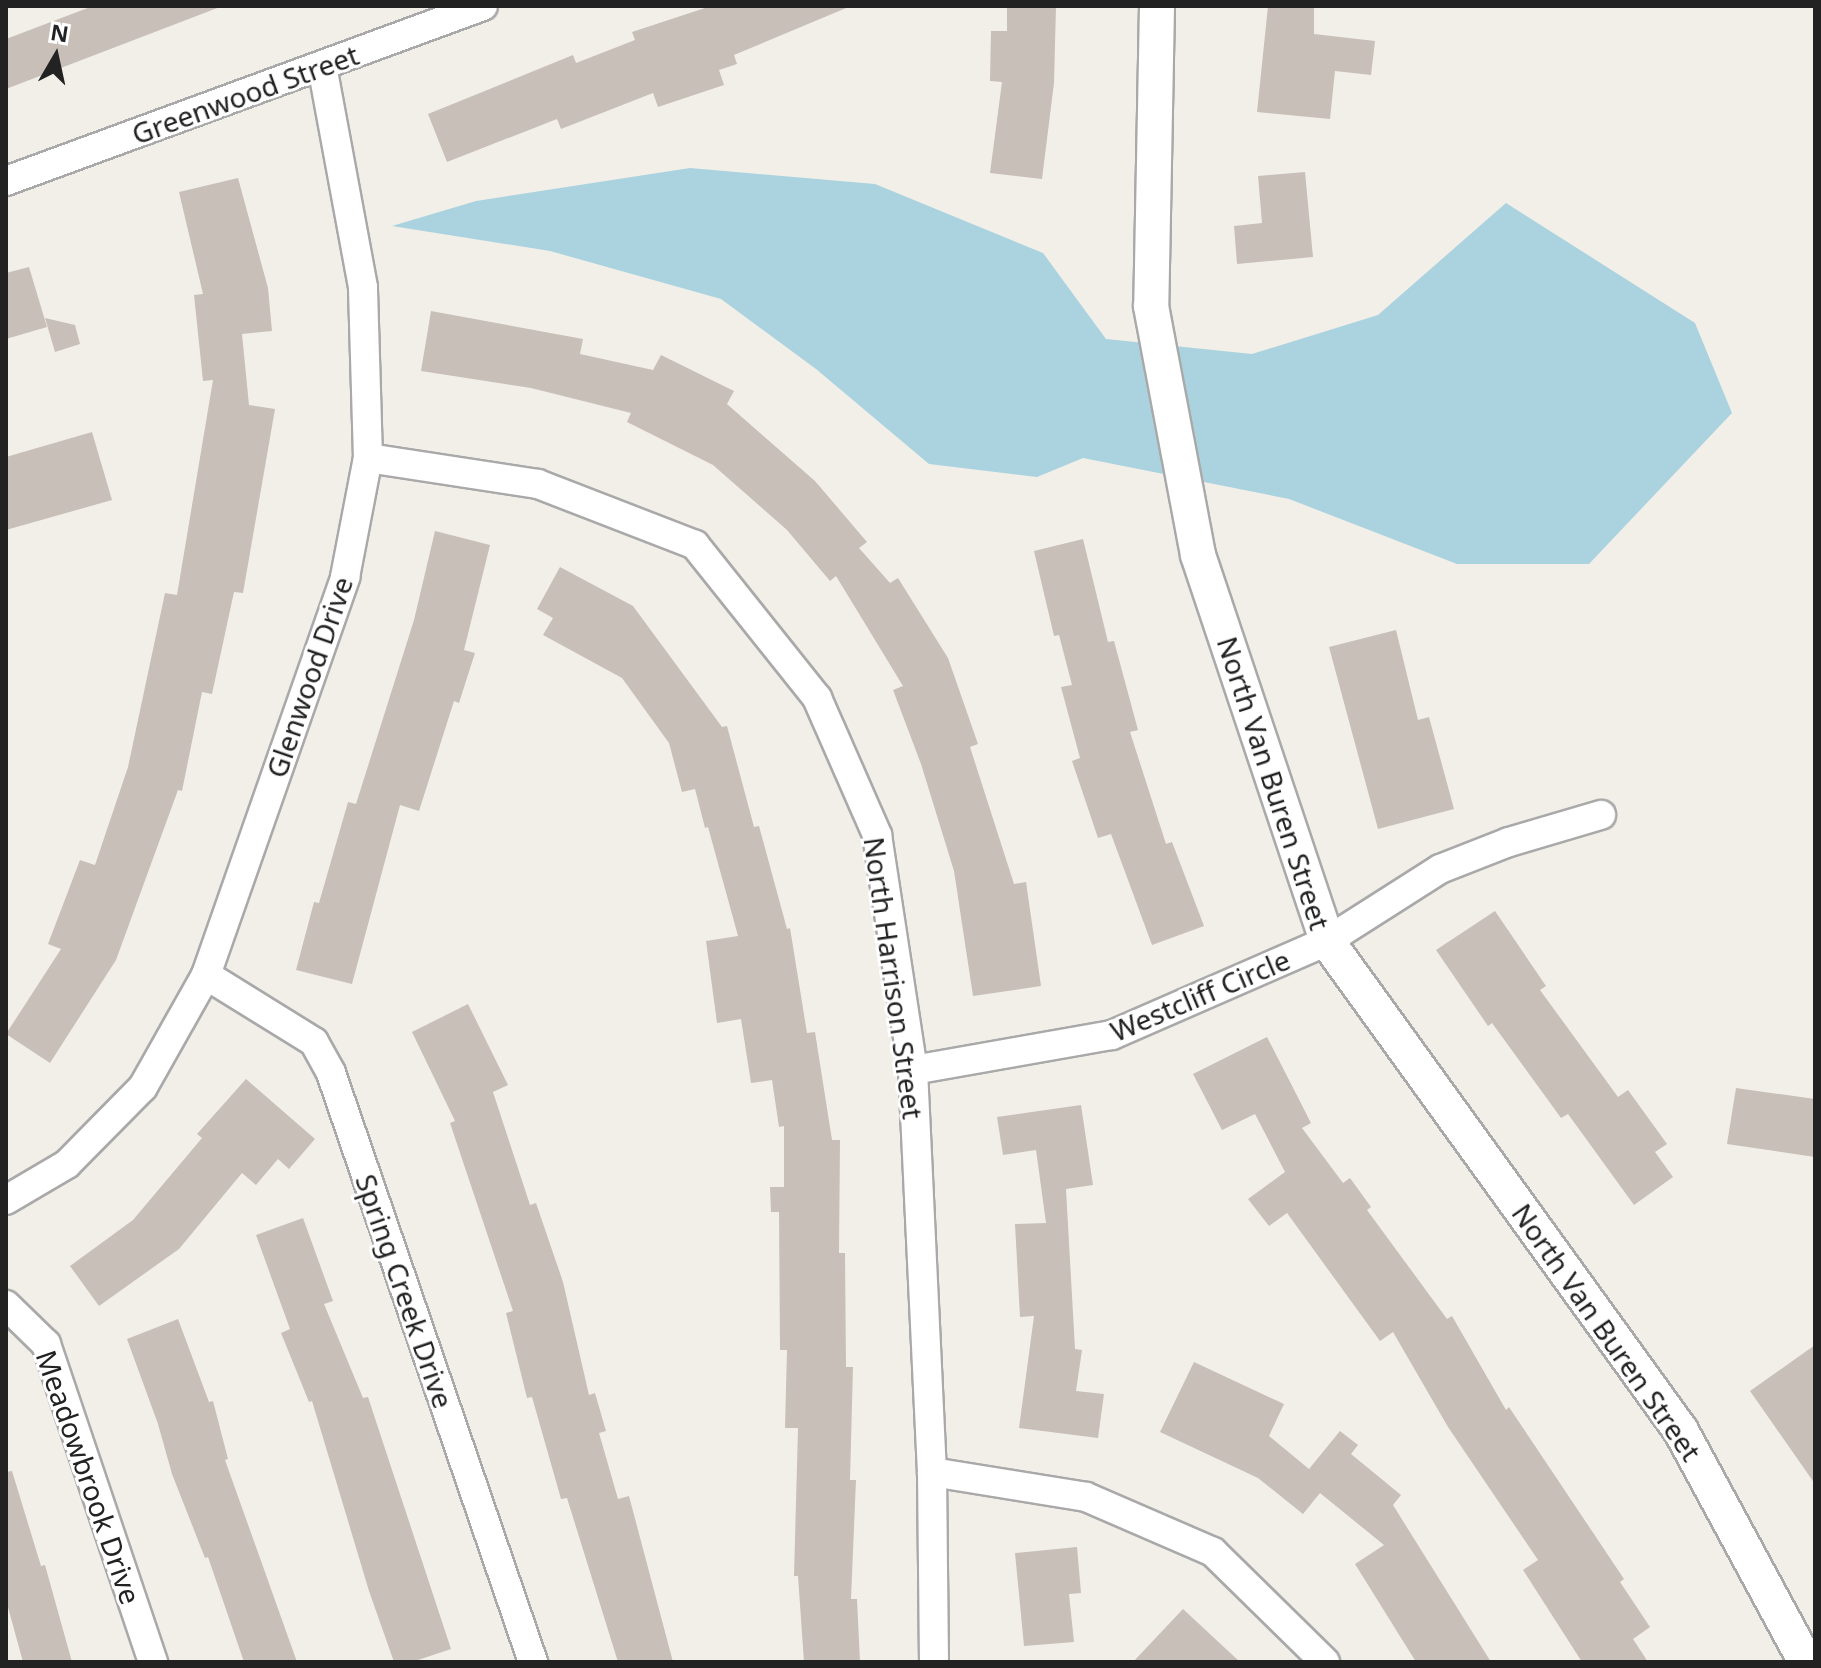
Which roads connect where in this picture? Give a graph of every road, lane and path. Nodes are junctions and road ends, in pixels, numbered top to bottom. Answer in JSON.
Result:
{"nodes":[{"id":1,"x":483,"y":6,"type":"edge"},
{"id":2,"x":1157,"y":6,"type":"edge"},
{"id":3,"x":322,"y":66,"type":"junction"},
{"id":4,"x":6,"y":181,"type":"edge"},
{"id":5,"x":368,"y":458,"type":"junction"},
{"id":6,"x":1601,"y":815,"type":"dead end"},
{"id":7,"x":1327,"y":941,"type":"junction"},
{"id":8,"x":206,"y":975,"type":"junction"},
{"id":9,"x":913,"y":1070,"type":"junction"},
{"id":10,"x":6,"y":1200,"type":"edge"},
{"id":11,"x":6,"y":1305,"type":"edge"},
{"id":12,"x":932,"y":1472,"type":"junction"},
{"id":13,"x":153,"y":1662,"type":"edge"},
{"id":14,"x":533,"y":1662,"type":"edge"},
{"id":15,"x":934,"y":1662,"type":"edge"},
{"id":16,"x":1325,"y":1662,"type":"edge"},
{"id":17,"x":1806,"y":1662,"type":"edge"}],
"edges":[{"from":1,"to":3,"type":"street","name":"Greenwood Street"},
{"from":2,"to":7,"type":"street","name":"North Van Buren Street"},
{"from":3,"to":4,"type":"street","name":"Greenwood Street"},
{"from":3,"to":5,"type":"street","name":"Glenwood Drive"},
{"from":5,"to":8,"type":"street","name":"Glenwood Drive"},
{"from":5,"to":9,"type":"street","name":"North Harrison Street"},
{"from":6,"to":7,"type":"street","name":"Westcliff Circle"},
{"from":7,"to":9,"type":"street","name":"Westcliff Circle"},
{"from":7,"to":17,"type":"street","name":"North Van Buren Street"},
{"from":8,"to":10,"type":"street","name":"Glenwood Drive"},
{"from":8,"to":14,"type":"street","name":"Spring Creek Drive"},
{"from":9,"to":12,"type":"street","name":"North Harrison Street"},
{"from":11,"to":13,"type":"street","name":"Meadowbrook Drive"},
{"from":12,"to":15,"type":"street","name":"North Harrison Street"},
{"from":12,"to":16,"type":"street"}]}
